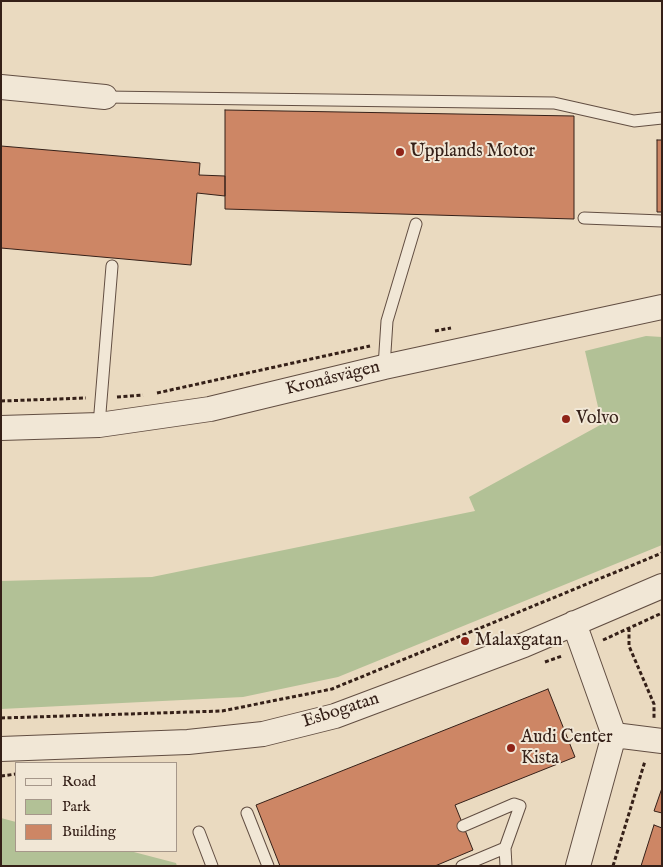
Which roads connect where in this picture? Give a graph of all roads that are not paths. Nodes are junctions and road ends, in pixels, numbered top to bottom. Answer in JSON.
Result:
{"nodes":[{"id":1,"x":1,"y":87,"type":"edge"},
{"id":2,"x":106,"y":97,"type":"joint"},
{"id":3,"x":662,"y":118,"type":"edge"},
{"id":4,"x":584,"y":218,"type":"dead end"},
{"id":5,"x":662,"y":221,"type":"edge"},
{"id":6,"x":416,"y":224,"type":"dead end"},
{"id":7,"x":112,"y":266,"type":"dead end"},
{"id":8,"x":662,"y":307,"type":"edge"},
{"id":9,"x":384,"y":367,"type":"junction"},
{"id":10,"x":99,"y":425,"type":"junction"},
{"id":11,"x":1,"y":428,"type":"edge"},
{"id":12,"x":662,"y":586,"type":"edge"},
{"id":13,"x":574,"y":622,"type":"junction"},
{"id":14,"x":614,"y":735,"type":"junction"},
{"id":15,"x":662,"y":742,"type":"edge"},
{"id":16,"x":1,"y":749,"type":"edge"},
{"id":17,"x":247,"y":813,"type":"dead end"},
{"id":18,"x":463,"y":826,"type":"dead end"},
{"id":19,"x":199,"y":832,"type":"dead end"},
{"id":20,"x":505,"y":848,"type":"junction"},
{"id":21,"x":212,"y":866,"type":"edge"},
{"id":22,"x":268,"y":866,"type":"edge"},
{"id":23,"x":462,"y":866,"type":"edge"},
{"id":24,"x":506,"y":866,"type":"edge"},
{"id":25,"x":578,"y":866,"type":"edge"}],
"edges":[{"from":1,"to":2,"type":"street"},
{"from":2,"to":3,"type":"lane"},
{"from":4,"to":5,"type":"lane"},
{"from":6,"to":9,"type":"lane"},
{"from":7,"to":10,"type":"lane"},
{"from":8,"to":9,"type":"street","name":"Kronåsvägen"},
{"from":9,"to":10,"type":"street","name":"Kronåsvägen"},
{"from":10,"to":11,"type":"street","name":"Kronåsvägen"},
{"from":12,"to":13,"type":"street","name":"Esbogatan"},
{"from":13,"to":14,"type":"street"},
{"from":13,"to":16,"type":"street","name":"Esbogatan"},
{"from":14,"to":15,"type":"street"},
{"from":14,"to":25,"type":"street"},
{"from":17,"to":22,"type":"lane"},
{"from":18,"to":20,"type":"lane"},
{"from":19,"to":21,"type":"lane"},
{"from":20,"to":23,"type":"lane"},
{"from":20,"to":24,"type":"lane"}]}
